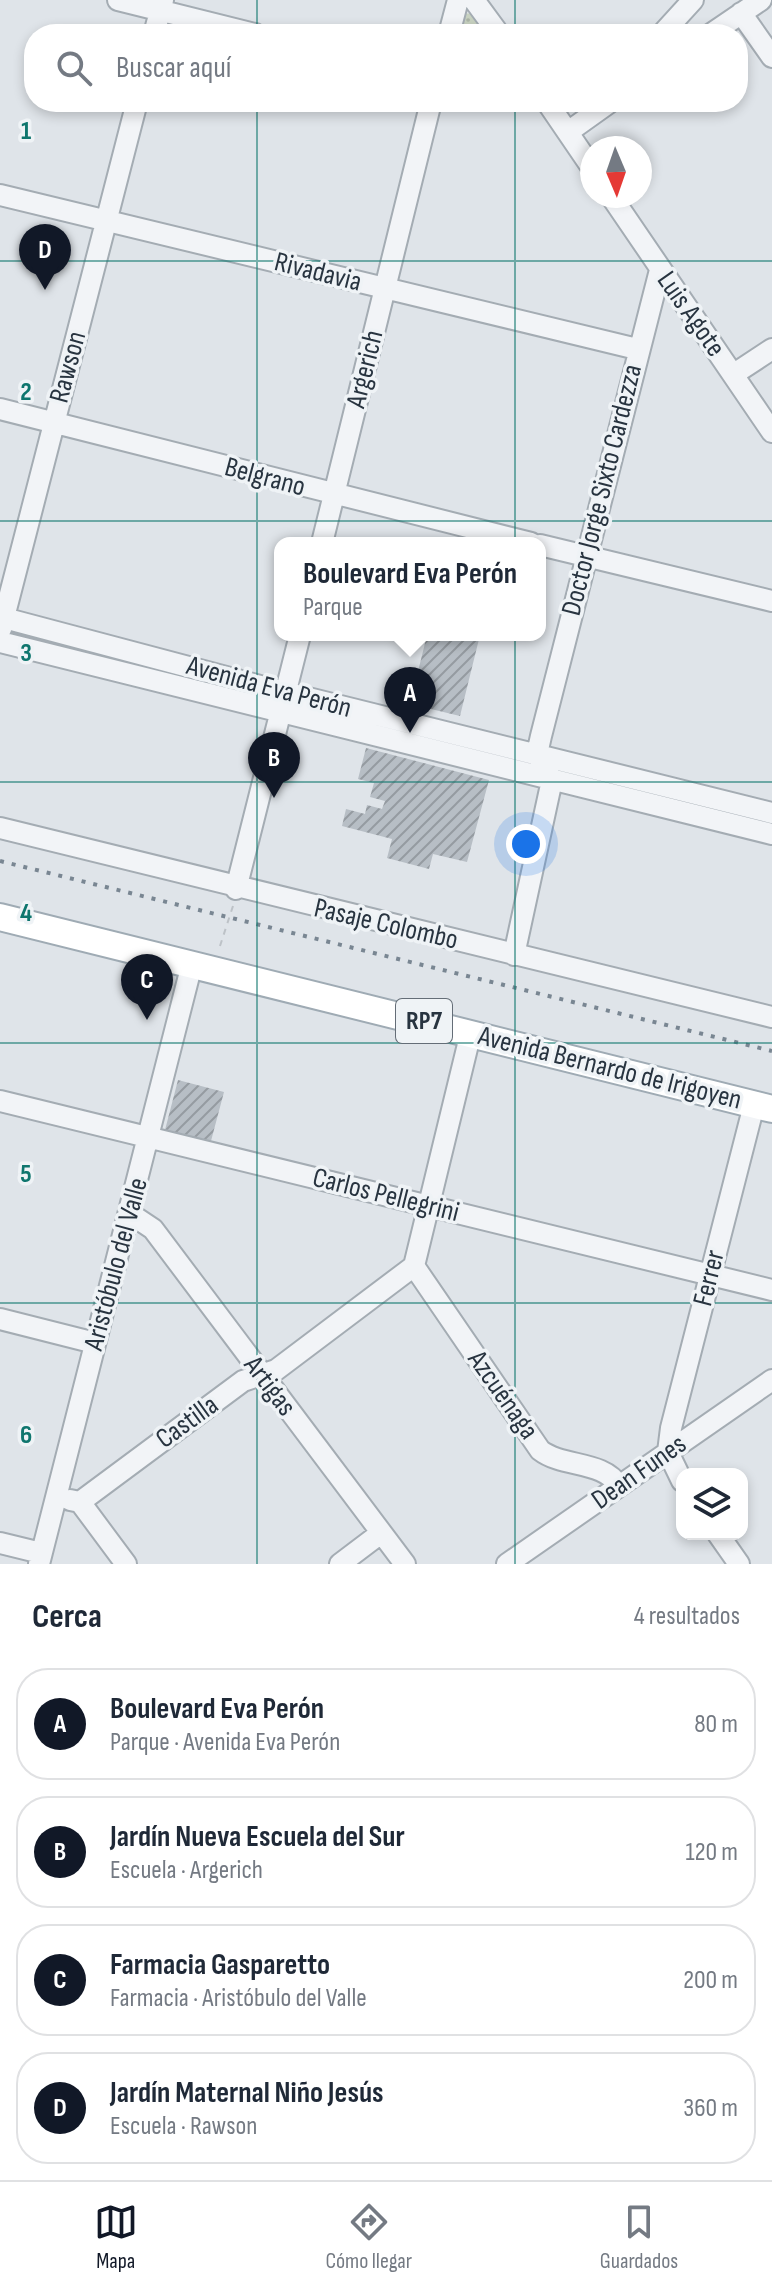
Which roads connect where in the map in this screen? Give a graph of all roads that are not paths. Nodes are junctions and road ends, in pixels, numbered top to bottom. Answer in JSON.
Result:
{"nodes":[{"id":1,"x":118,"y":0,"type":"edge"},
{"id":2,"x":458,"y":0,"type":"edge"},
{"id":3,"x":474,"y":0,"type":"edge"},
{"id":4,"x":693,"y":0,"type":"edge"},
{"id":5,"x":761,"y":0,"type":"edge"},
{"id":6,"x":162,"y":5,"type":"edge"},
{"id":7,"x":741,"y":13,"type":"junction"},
{"id":8,"x":223,"y":24,"type":"edge"},
{"id":9,"x":452,"y":24,"type":"edge"},
{"id":10,"x":492,"y":24,"type":"edge"},
{"id":11,"x":671,"y":24,"type":"edge"},
{"id":12,"x":725,"y":24,"type":"edge"},
{"id":13,"x":772,"y":57,"type":"edge"},
{"id":14,"x":135,"y":112,"type":"edge"},
{"id":15,"x":429,"y":112,"type":"edge"},
{"id":16,"x":554,"y":112,"type":"edge"},
{"id":17,"x":596,"y":112,"type":"edge"},
{"id":18,"x":568,"y":132,"type":"junction"},
{"id":19,"x":580,"y":150,"type":"edge"},
{"id":20,"x":0,"y":195,"type":"edge"},
{"id":21,"x":619,"y":208,"type":"edge"},
{"id":22,"x":108,"y":221,"type":"junction"},
{"id":23,"x":660,"y":270,"type":"junction"},
{"id":24,"x":385,"y":288,"type":"junction"},
{"id":25,"x":637,"y":349,"type":"junction"},
{"id":26,"x":772,"y":349,"type":"edge"},
{"id":27,"x":734,"y":374,"type":"junction"},
{"id":28,"x":0,"y":409,"type":"edge"},
{"id":29,"x":54,"y":421,"type":"junction"},
{"id":30,"x":772,"y":432,"type":"edge"},
{"id":31,"x":334,"y":495,"type":"junction"},
{"id":32,"x":324,"y":537,"type":"edge"},
{"id":33,"x":506,"y":537,"type":"edge"},
{"id":34,"x":546,"y":546,"type":"edge"},
{"id":35,"x":585,"y":556,"type":"junction"},
{"id":36,"x":772,"y":601,"type":"edge"},
{"id":37,"x":1,"y":622,"type":"edge"},
{"id":38,"x":299,"y":641,"type":"edge"},
{"id":39,"x":0,"y":642,"type":"edge"},
{"id":40,"x":286,"y":692,"type":"junction"},
{"id":41,"x":280,"y":714,"type":"junction"},
{"id":42,"x":537,"y":754,"type":"junction"},
{"id":43,"x":552,"y":780,"type":"junction"},
{"id":44,"x":772,"y":813,"type":"edge"},
{"id":45,"x":0,"y":828,"type":"edge"},
{"id":46,"x":772,"y":834,"type":"edge"},
{"id":47,"x":236,"y":889,"type":"junction"},
{"id":48,"x":0,"y":917,"type":"edge"},
{"id":49,"x":0,"y":930,"type":"edge"},
{"id":50,"x":75,"y":937,"type":"junction"},
{"id":51,"x":514,"y":955,"type":"junction"},
{"id":52,"x":192,"y":964,"type":"junction"},
{"id":53,"x":772,"y":1017,"type":"edge"},
{"id":54,"x":471,"y":1032,"type":"junction"},
{"id":55,"x":0,"y":1101,"type":"edge"},
{"id":56,"x":763,"y":1107,"type":"edge"},
{"id":57,"x":149,"y":1139,"type":"junction"},
{"id":58,"x":429,"y":1205,"type":"junction"},
{"id":59,"x":129,"y":1213,"type":"junction"},
{"id":60,"x":414,"y":1266,"type":"junction"},
{"id":61,"x":710,"y":1275,"type":"junction"},
{"id":62,"x":772,"y":1290,"type":"edge"},
{"id":63,"x":0,"y":1319,"type":"edge"},
{"id":64,"x":95,"y":1343,"type":"junction"},
{"id":65,"x":261,"y":1374,"type":"junction"},
{"id":66,"x":772,"y":1380,"type":"edge"},
{"id":67,"x":668,"y":1452,"type":"junction"},
{"id":68,"x":676,"y":1469,"type":"edge"},
{"id":69,"x":619,"y":1486,"type":"junction"},
{"id":70,"x":56,"y":1497,"type":"junction"},
{"id":71,"x":80,"y":1502,"type":"junction"},
{"id":72,"x":381,"y":1533,"type":"junction"},
{"id":73,"x":722,"y":1540,"type":"edge"},
{"id":74,"x":0,"y":1543,"type":"edge"},
{"id":75,"x":40,"y":1559,"type":"edge"},
{"id":76,"x":126,"y":1564,"type":"edge"},
{"id":77,"x":340,"y":1564,"type":"edge"},
{"id":78,"x":405,"y":1564,"type":"edge"},
{"id":79,"x":507,"y":1564,"type":"edge"},
{"id":80,"x":739,"y":1564,"type":"edge"}],
"edges":[{"from":1,"to":6,"type":"street"},
{"from":2,"to":9,"type":"street"},
{"from":3,"to":10,"type":"street"},
{"from":4,"to":11,"type":"street"},
{"from":5,"to":7,"type":"street"},
{"from":6,"to":8,"type":"street"},
{"from":7,"to":12,"type":"street"},
{"from":7,"to":13,"type":"street"},
{"from":14,"to":22,"type":"street","name":"Rawson"},
{"from":15,"to":24,"type":"street","name":"Argerich"},
{"from":16,"to":18,"type":"street"},
{"from":17,"to":18,"type":"street"},
{"from":18,"to":19,"type":"street"},
{"from":20,"to":22,"type":"street","name":"Rivadavia"},
{"from":21,"to":23,"type":"street","name":"Luis Agote"},
{"from":22,"to":24,"type":"street","name":"Rivadavia"},
{"from":22,"to":29,"type":"street","name":"Rawson"},
{"from":23,"to":25,"type":"street","name":"Doctor Jorge Sixto Cardezza"},
{"from":23,"to":27,"type":"street","name":"Luis Agote"},
{"from":24,"to":25,"type":"street","name":"Rivadavia"},
{"from":24,"to":31,"type":"street","name":"Argerich"},
{"from":25,"to":35,"type":"street","name":"Doctor Jorge Sixto Cardezza"},
{"from":26,"to":27,"type":"street"},
{"from":27,"to":30,"type":"street","name":"Luis Agote"},
{"from":28,"to":29,"type":"street","name":"Belgrano"},
{"from":29,"to":31,"type":"street","name":"Belgrano"},
{"from":29,"to":37,"type":"street","name":"Rawson"},
{"from":31,"to":32,"type":"street","name":"Argerich"},
{"from":31,"to":33,"type":"street","name":"Belgrano"},
{"from":34,"to":35,"type":"street"},
{"from":35,"to":36,"type":"street"},
{"from":35,"to":42,"type":"street","name":"Doctor Jorge Sixto Cardezza"},
{"from":37,"to":40,"type":"street","name":"Avenida Eva Perón"},
{"from":38,"to":40,"type":"street"},
{"from":39,"to":41,"type":"street","name":"Avenida Eva Perón"},
{"from":40,"to":41,"type":"street"},
{"from":40,"to":42,"type":"street","name":"Avenida Eva Perón"},
{"from":41,"to":43,"type":"street","name":"Avenida Eva Perón"},
{"from":41,"to":47,"type":"street"},
{"from":42,"to":43,"type":"street"},
{"from":42,"to":44,"type":"street","name":"Avenida Eva Perón"},
{"from":43,"to":46,"type":"street","name":"Avenida Eva Perón"},
{"from":43,"to":51,"type":"street"},
{"from":45,"to":47,"type":"street","name":"Pasaje Colombo"},
{"from":47,"to":51,"type":"street","name":"Pasaje Colombo"},
{"from":48,"to":50,"type":"main road","number":"RP7"},
{"from":49,"to":50,"type":"main road","number":"RP7"},
{"from":50,"to":52,"type":"main road","name":"Avenida Bernardo de Irigoyen","number":"RP7"},
{"from":51,"to":53,"type":"street","name":"Pasaje Colombo"},
{"from":52,"to":54,"type":"main road","name":"Avenida Bernardo de Irigoyen","number":"RP7"},
{"from":52,"to":57,"type":"street","name":"Aristóbulo del Valle"},
{"from":54,"to":56,"type":"main road","name":"Avenida Bernardo de Irigoyen","number":"RP7"},
{"from":54,"to":58,"type":"street"},
{"from":55,"to":57,"type":"street","name":"Carlos Pellegrini"},
{"from":56,"to":61,"type":"street","name":"Ferrer"},
{"from":57,"to":58,"type":"street","name":"Carlos Pellegrini"},
{"from":57,"to":59,"type":"street","name":"Aristóbulo del Valle"},
{"from":58,"to":60,"type":"street"},
{"from":58,"to":61,"type":"street","name":"Carlos Pellegrini"},
{"from":59,"to":64,"type":"street","name":"Aristóbulo del Valle"},
{"from":59,"to":65,"type":"street","name":"Artigas"},
{"from":60,"to":65,"type":"street","name":"Castilla"},
{"from":60,"to":69,"type":"street","name":"Azcuénaga"},
{"from":61,"to":62,"type":"street","name":"Carlos Pellegrini"},
{"from":61,"to":67,"type":"street","name":"Ferrer"},
{"from":63,"to":64,"type":"street"},
{"from":64,"to":70,"type":"street","name":"Aristóbulo del Valle"},
{"from":65,"to":71,"type":"street","name":"Castilla"},
{"from":65,"to":72,"type":"street","name":"Artigas"},
{"from":66,"to":67,"type":"street","name":"Dean Funes"},
{"from":67,"to":68,"type":"street"},
{"from":67,"to":69,"type":"street","name":"Dean Funes"},
{"from":69,"to":79,"type":"street","name":"Dean Funes"},
{"from":70,"to":71,"type":"street"},
{"from":70,"to":75,"type":"street","name":"Aristóbulo del Valle"},
{"from":71,"to":76,"type":"street"},
{"from":72,"to":77,"type":"street"},
{"from":72,"to":78,"type":"street","name":"Artigas"},
{"from":73,"to":80,"type":"street"},
{"from":74,"to":75,"type":"street"}]}
